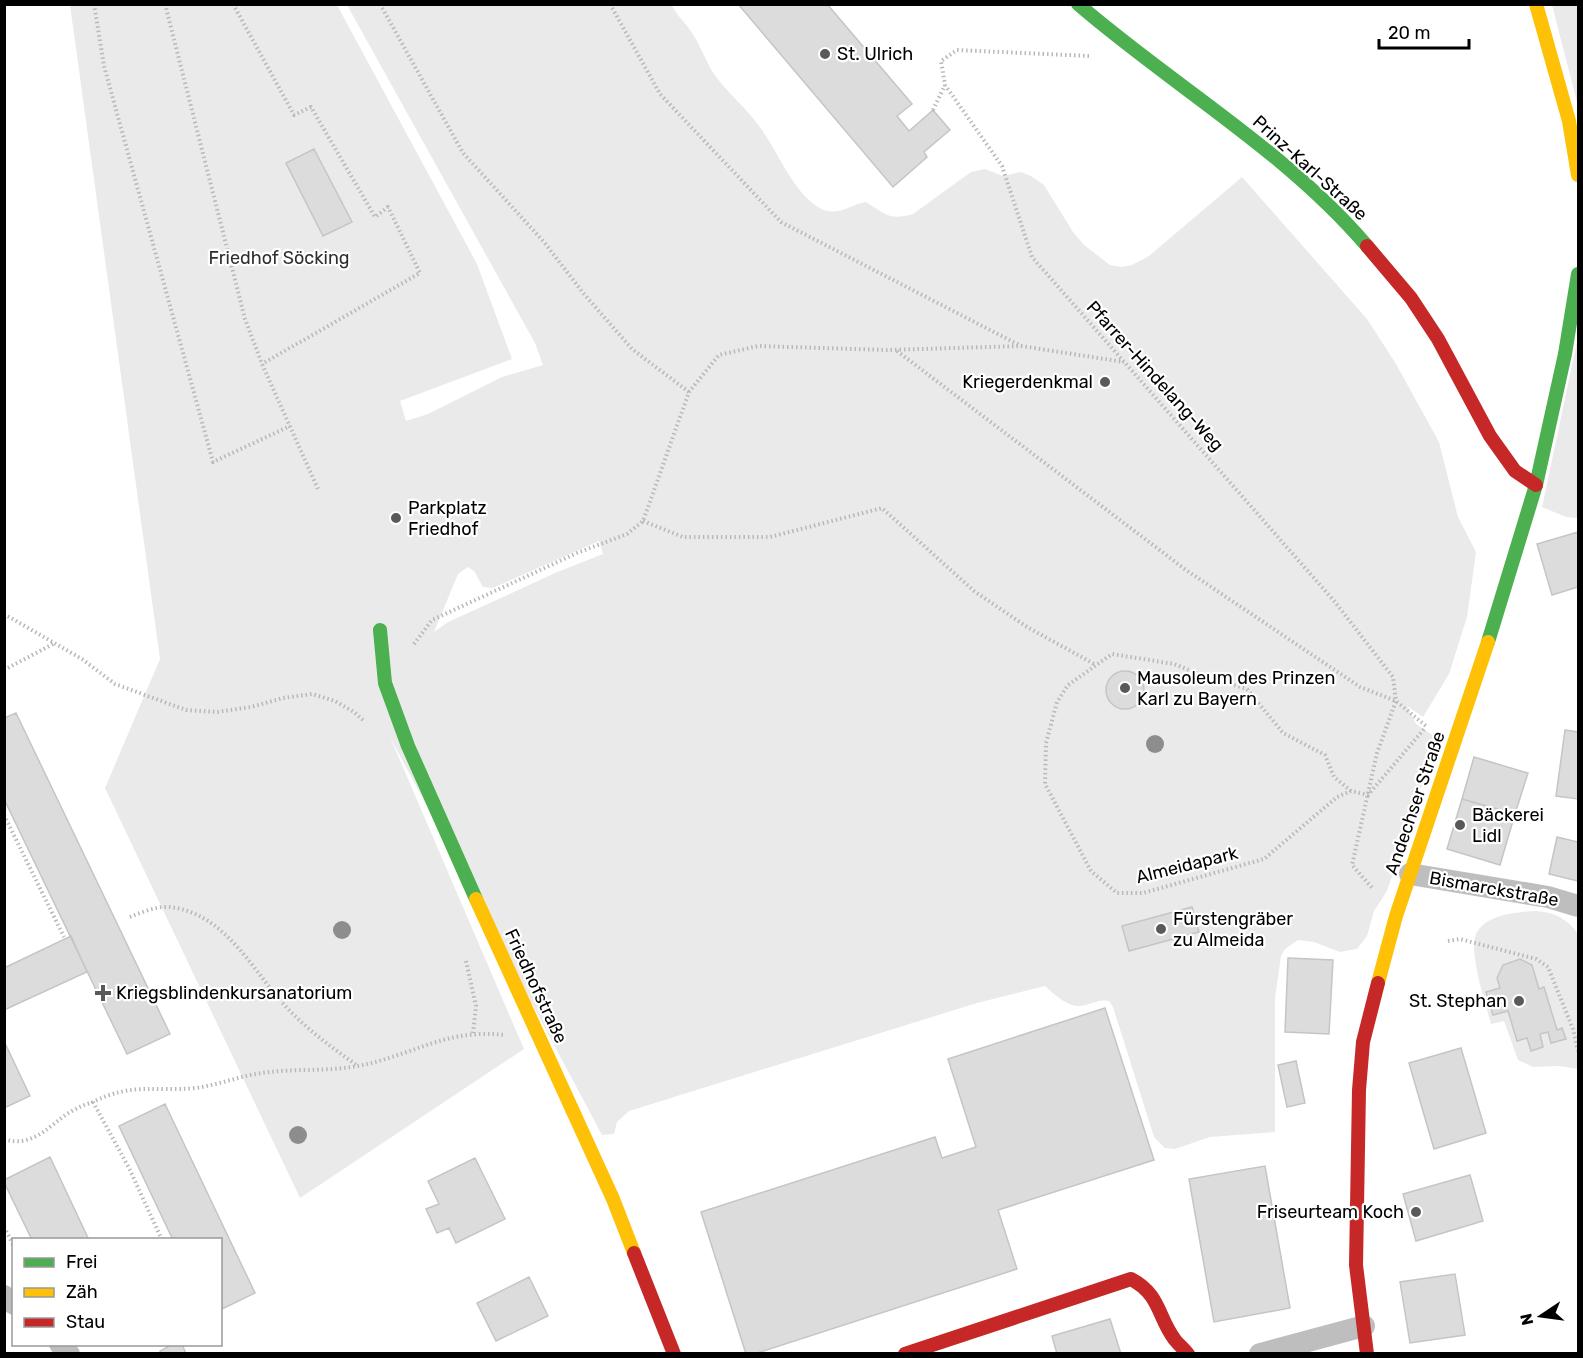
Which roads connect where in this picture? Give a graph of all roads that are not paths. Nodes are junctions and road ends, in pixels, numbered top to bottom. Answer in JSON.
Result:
{"nodes":[{"id":1,"x":1078,"y":4,"type":"edge"},
{"id":2,"x":1536,"y":4,"type":"edge"},
{"id":3,"x":1578,"y":175,"type":"edge"},
{"id":4,"x":1578,"y":274,"type":"edge"},
{"id":5,"x":1536,"y":485,"type":"junction"},
{"id":6,"x":380,"y":630,"type":"dead end"},
{"id":7,"x":1410,"y":874,"type":"junction"},
{"id":8,"x":1578,"y":906,"type":"edge"},
{"id":9,"x":1364,"y":1326,"type":"junction"},
{"id":10,"x":674,"y":1353,"type":"edge"},
{"id":11,"x":905,"y":1353,"type":"edge"},
{"id":12,"x":1188,"y":1353,"type":"edge"},
{"id":13,"x":1260,"y":1353,"type":"edge"},
{"id":14,"x":1367,"y":1353,"type":"edge"}],
"edges":[{"from":1,"to":5,"type":"street","name":"Prinz-Karl-Straße"},
{"from":2,"to":3,"type":"street"},
{"from":4,"to":5,"type":"street","name":"Andechser Straße"},
{"from":5,"to":7,"type":"street","name":"Andechser Straße"},
{"from":6,"to":10,"type":"street","name":"Friedhofstraße"},
{"from":7,"to":8,"type":"street","name":"Bismarckstraße"},
{"from":7,"to":9,"type":"street","name":"Andechser Straße"},
{"from":9,"to":13,"type":"street"},
{"from":9,"to":14,"type":"street","name":"Andechser Straße"},
{"from":11,"to":12,"type":"street"}]}
